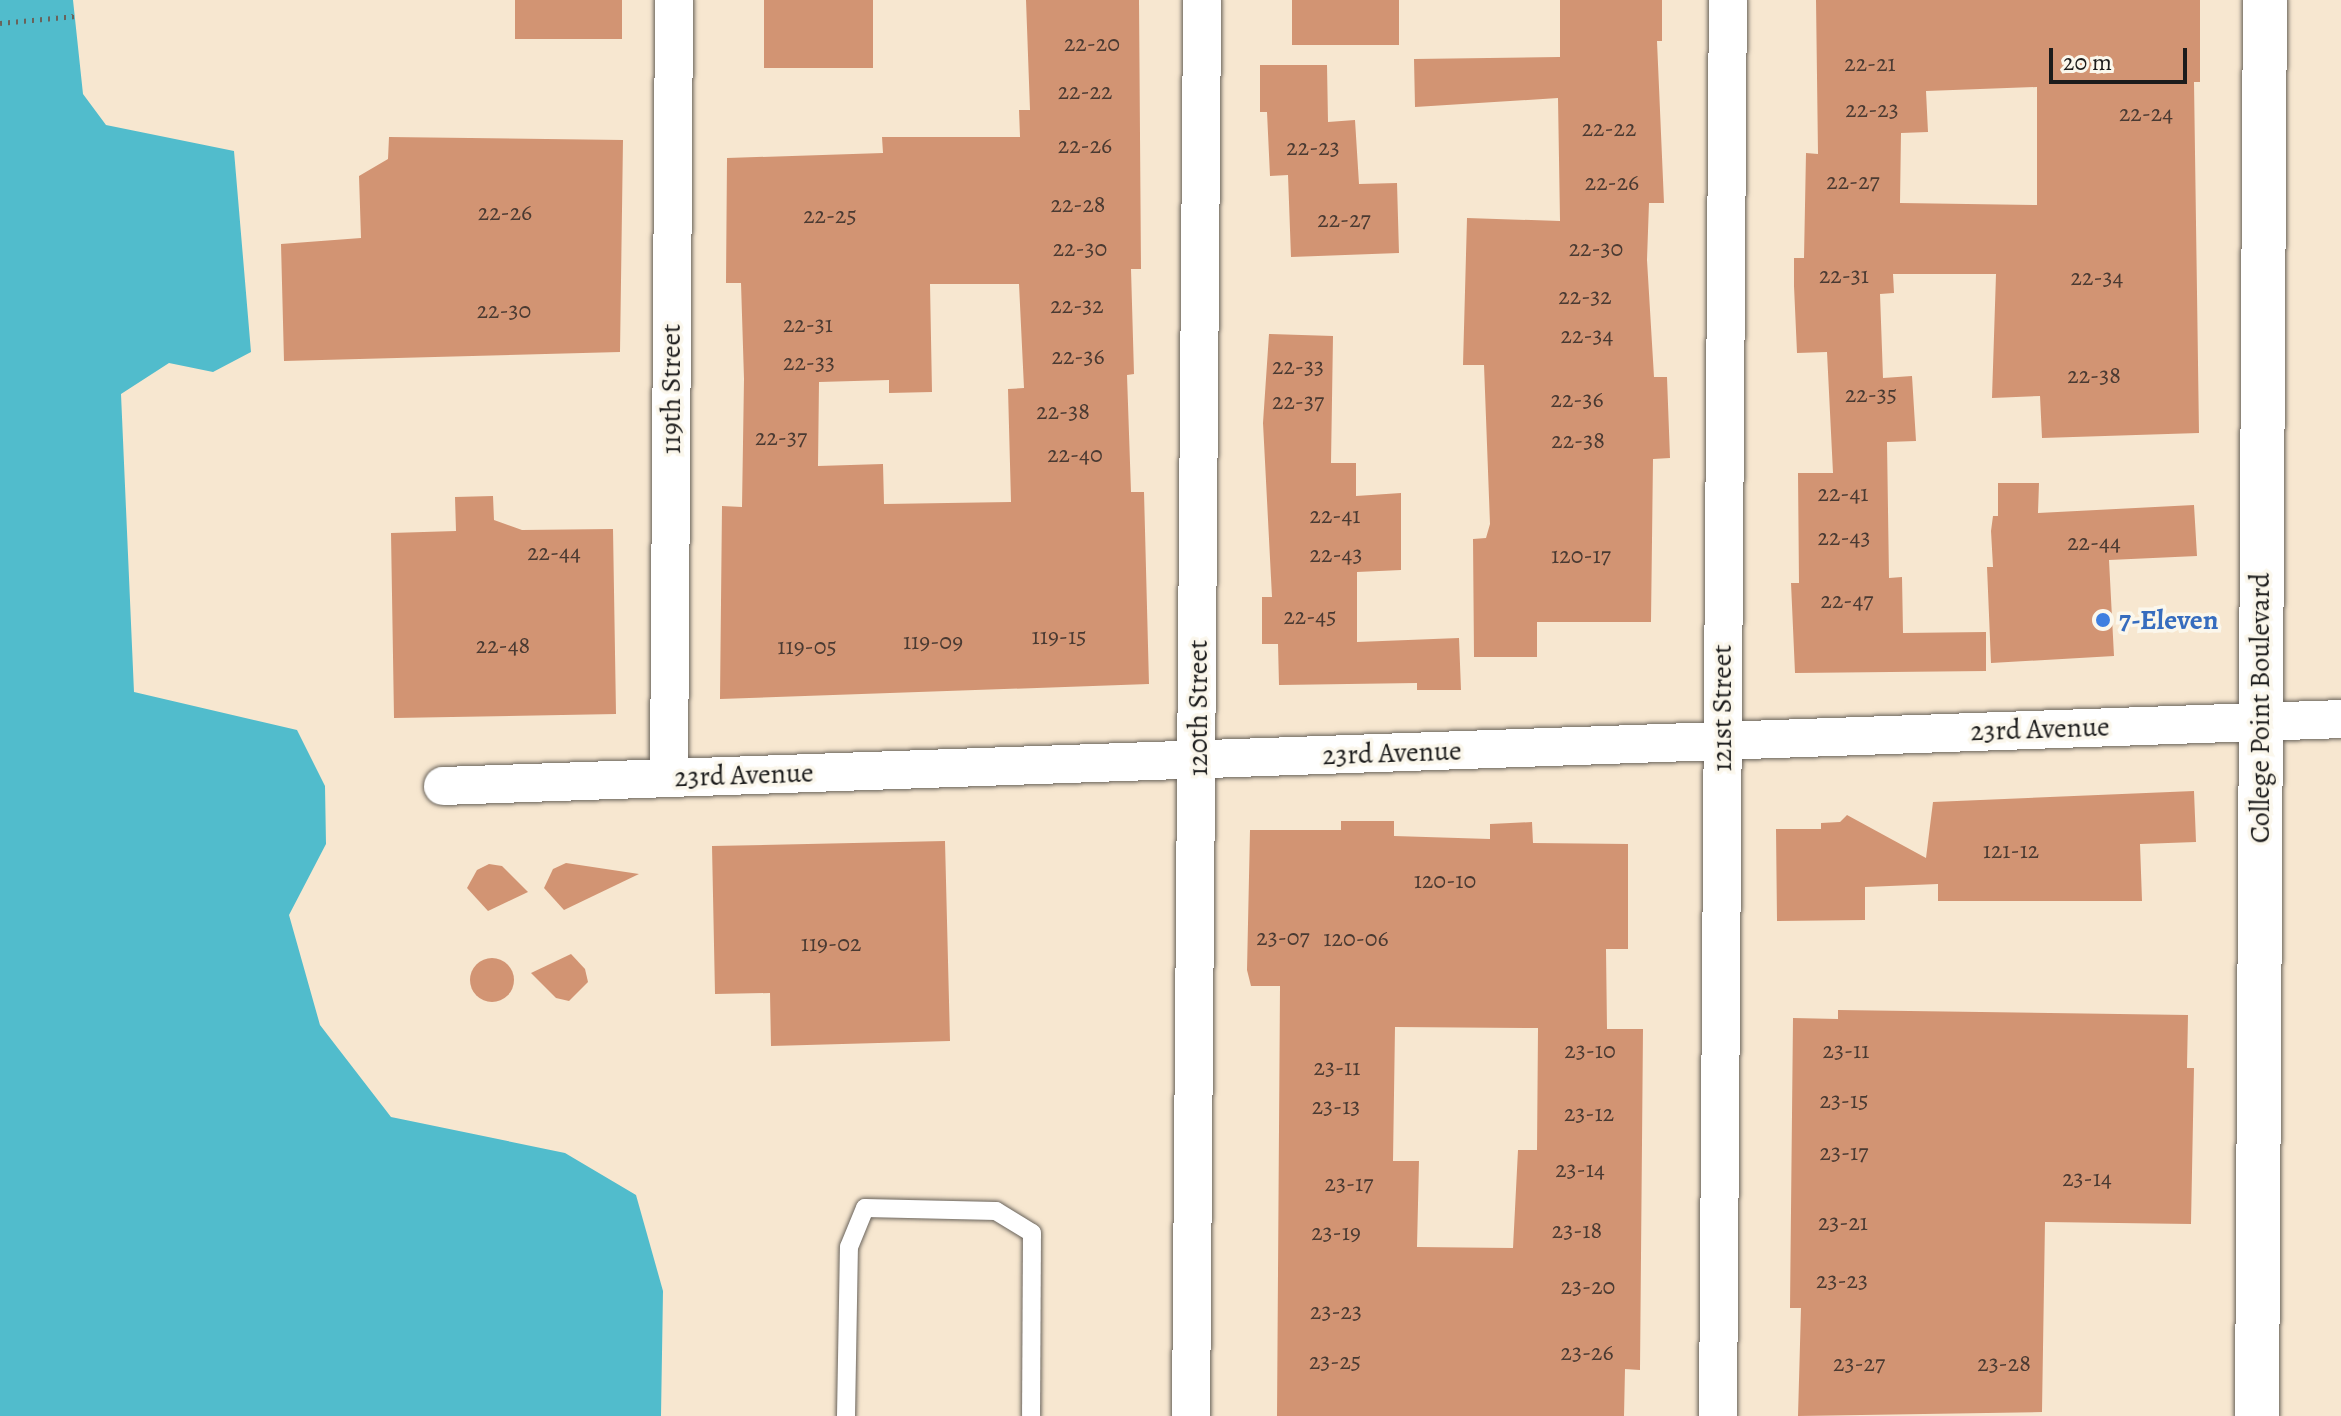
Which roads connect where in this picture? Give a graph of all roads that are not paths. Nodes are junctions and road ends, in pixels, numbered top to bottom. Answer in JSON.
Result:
{"nodes":[{"id":1,"x":674,"y":0,"type":"edge"},
{"id":2,"x":1202,"y":0,"type":"edge"},
{"id":3,"x":1728,"y":0,"type":"edge"},
{"id":4,"x":2265,"y":0,"type":"edge"},
{"id":5,"x":2341,"y":719,"type":"edge"},
{"id":6,"x":2259,"y":722,"type":"junction"},
{"id":7,"x":1722,"y":740,"type":"junction"},
{"id":8,"x":1197,"y":759,"type":"junction"},
{"id":9,"x":669,"y":778,"type":"junction"},
{"id":10,"x":443,"y":786,"type":"dead end"},
{"id":11,"x":846,"y":1416,"type":"edge"},
{"id":12,"x":1031,"y":1416,"type":"edge"},
{"id":13,"x":1191,"y":1416,"type":"edge"},
{"id":14,"x":1718,"y":1416,"type":"edge"},
{"id":15,"x":2257,"y":1416,"type":"edge"}],
"edges":[{"from":1,"to":9,"type":"street","name":"119th Street"},
{"from":2,"to":8,"type":"street","name":"120th Street"},
{"from":3,"to":7,"type":"street","name":"121st Street"},
{"from":4,"to":6,"type":"street","name":"College Point Boulevard"},
{"from":5,"to":6,"type":"street","name":"23rd Avenue"},
{"from":6,"to":7,"type":"street","name":"23rd Avenue"},
{"from":6,"to":15,"type":"street","name":"College Point Boulevard"},
{"from":7,"to":8,"type":"street","name":"23rd Avenue"},
{"from":7,"to":14,"type":"street","name":"121st Street"},
{"from":8,"to":9,"type":"street","name":"23rd Avenue"},
{"from":8,"to":13,"type":"street","name":"120th Street"},
{"from":9,"to":10,"type":"street","name":"23rd Avenue"},
{"from":11,"to":12,"type":"lane"}]}
